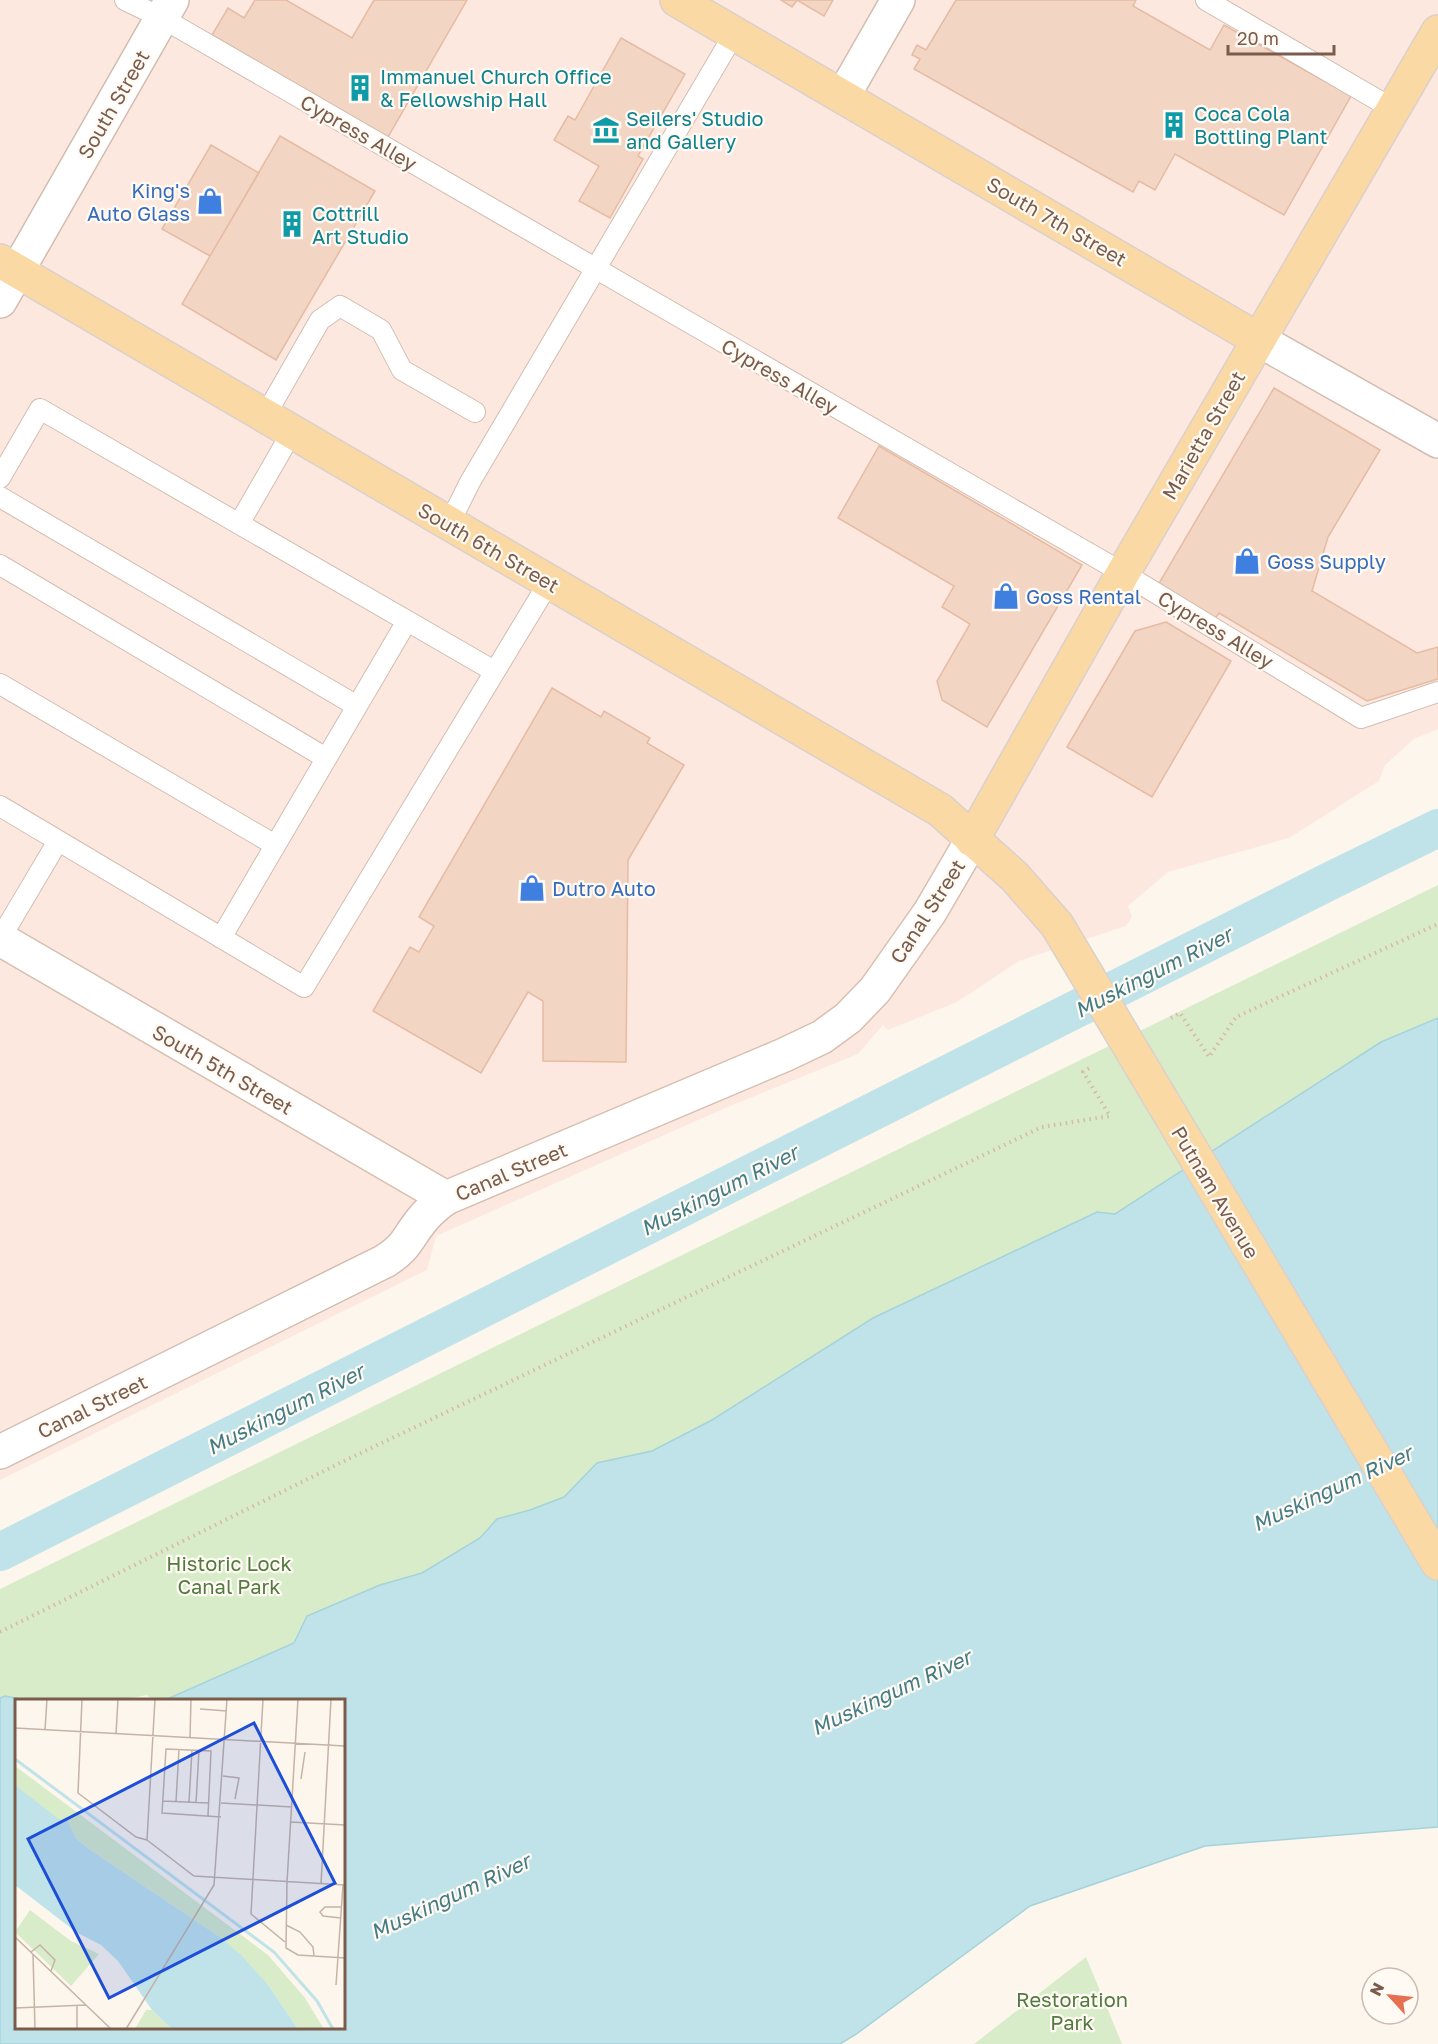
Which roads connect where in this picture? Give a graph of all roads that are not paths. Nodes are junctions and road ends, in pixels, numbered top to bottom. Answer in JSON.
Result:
{"nodes":[{"id":1,"x":125,"y":0,"type":"edge"},
{"id":2,"x":676,"y":0,"type":"edge"},
{"id":3,"x":898,"y":0,"type":"edge"},
{"id":4,"x":1206,"y":0,"type":"edge"},
{"id":5,"x":167,"y":9,"type":"edge"},
{"id":6,"x":1438,"y":32,"type":"edge"},
{"id":7,"x":734,"y":34,"type":"junction"},
{"id":8,"x":843,"y":96,"type":"junction"},
{"id":9,"x":1393,"y":109,"type":"junction"},
{"id":10,"x":9,"y":267,"type":"edge"},
{"id":11,"x":596,"y":270,"type":"junction"},
{"id":12,"x":0,"y":301,"type":"edge"},
{"id":13,"x":1259,"y":340,"type":"junction"},
{"id":14,"x":475,"y":412,"type":"dead end"},
{"id":15,"x":278,"y":424,"type":"junction"},
{"id":16,"x":1438,"y":441,"type":"edge"},
{"id":17,"x":0,"y":478,"type":"edge"},
{"id":18,"x":0,"y":497,"type":"edge"},
{"id":19,"x":239,"y":524,"type":"junction"},
{"id":20,"x":449,"y":524,"type":"junction"},
{"id":21,"x":0,"y":565,"type":"edge"},
{"id":22,"x":1124,"y":573,"type":"junction"},
{"id":23,"x":549,"y":582,"type":"junction"},
{"id":24,"x":407,"y":621,"type":"junction"},
{"id":25,"x":494,"y":671,"type":"junction"},
{"id":26,"x":0,"y":684,"type":"edge"},
{"id":27,"x":1438,"y":692,"type":"edge"},
{"id":28,"x":357,"y":706,"type":"junction"},
{"id":29,"x":327,"y":758,"type":"junction"},
{"id":30,"x":0,"y":807,"type":"edge"},
{"id":31,"x":972,"y":840,"type":"junction"},
{"id":32,"x":58,"y":841,"type":"junction"},
{"id":33,"x":275,"y":845,"type":"junction"},
{"id":34,"x":221,"y":938,"type":"junction"},
{"id":35,"x":0,"y":939,"type":"edge"},
{"id":36,"x":446,"y":1198,"type":"junction"},
{"id":37,"x":0,"y":1452,"type":"edge"},
{"id":38,"x":1438,"y":1563,"type":"edge"}],
"edges":[{"from":1,"to":5,"type":"lane","name":"Cypress Alley"},
{"from":2,"to":7,"type":"main road","name":"South 7th Street"},
{"from":3,"to":8,"type":"street"},
{"from":4,"to":9,"type":"lane"},
{"from":5,"to":10,"type":"street","name":"South Street"},
{"from":5,"to":11,"type":"lane","name":"Cypress Alley"},
{"from":6,"to":9,"type":"main road","name":"Marietta Street"},
{"from":7,"to":8,"type":"main road","name":"South 7th Street"},
{"from":7,"to":11,"type":"lane"},
{"from":8,"to":13,"type":"main road","name":"South 7th Street"},
{"from":9,"to":13,"type":"main road","name":"Marietta Street"},
{"from":10,"to":12,"type":"street","name":"South Street"},
{"from":10,"to":15,"type":"main road","name":"South 6th Street"},
{"from":11,"to":20,"type":"lane"},
{"from":11,"to":22,"type":"lane","name":"Cypress Alley"},
{"from":13,"to":16,"type":"street","name":"South 7th Street"},
{"from":13,"to":22,"type":"main road","name":"Marietta Street"},
{"from":14,"to":15,"type":"lane"},
{"from":15,"to":19,"type":"lane"},
{"from":15,"to":20,"type":"main road","name":"South 6th Street"},
{"from":17,"to":19,"type":"lane"},
{"from":18,"to":28,"type":"lane"},
{"from":19,"to":24,"type":"lane"},
{"from":20,"to":23,"type":"main road","name":"South 6th Street"},
{"from":21,"to":29,"type":"lane"},
{"from":22,"to":27,"type":"lane","name":"Cypress Alley"},
{"from":22,"to":31,"type":"main road","name":"Marietta Street"},
{"from":23,"to":25,"type":"lane"},
{"from":23,"to":31,"type":"main road","name":"South 6th Street"},
{"from":24,"to":25,"type":"lane"},
{"from":24,"to":28,"type":"lane"},
{"from":25,"to":34,"type":"lane"},
{"from":26,"to":33,"type":"lane"},
{"from":28,"to":29,"type":"lane"},
{"from":29,"to":33,"type":"lane"},
{"from":30,"to":32,"type":"lane"},
{"from":31,"to":36,"type":"street","name":"Canal Street"},
{"from":31,"to":38,"type":"main road","name":"Putnam Avenue"},
{"from":32,"to":34,"type":"lane"},
{"from":32,"to":35,"type":"lane"},
{"from":33,"to":34,"type":"lane"},
{"from":35,"to":36,"type":"street","name":"South 5th Street"},
{"from":36,"to":37,"type":"street","name":"Canal Street"}]}
